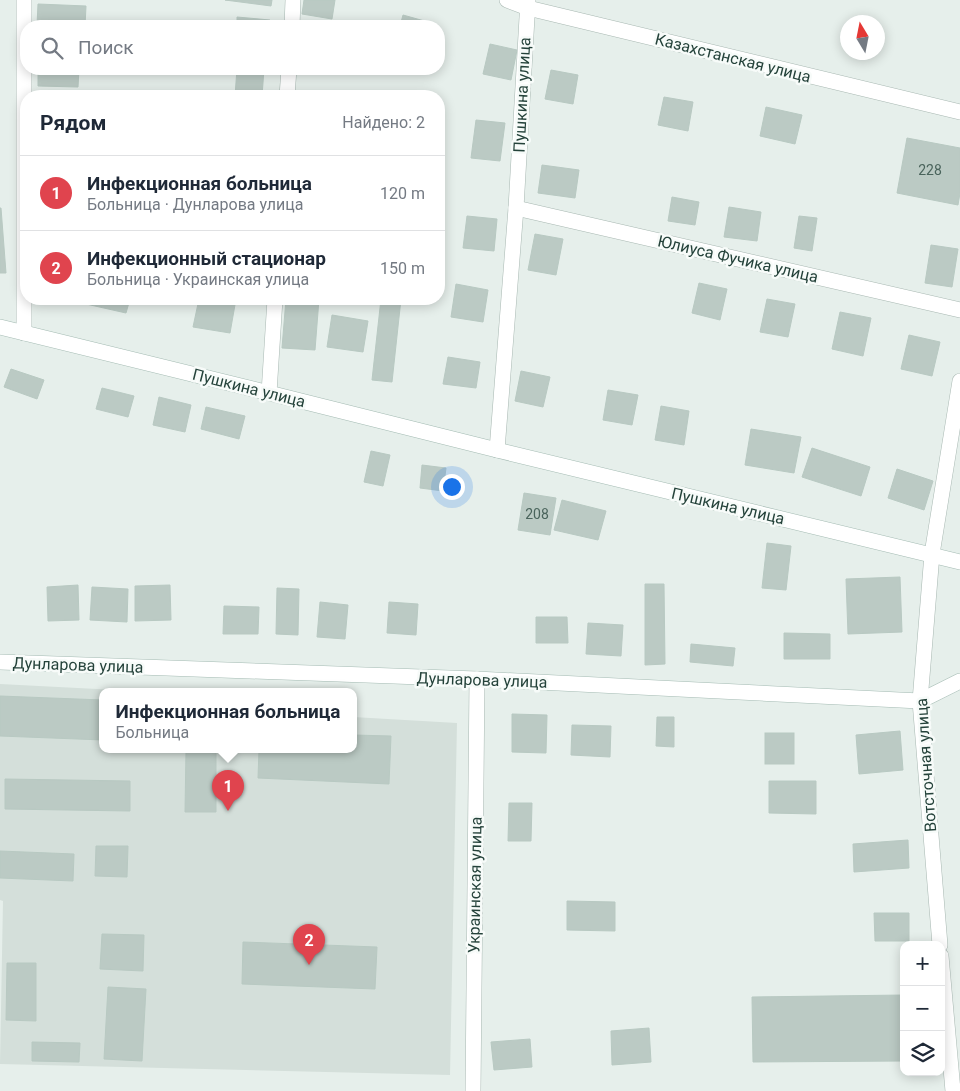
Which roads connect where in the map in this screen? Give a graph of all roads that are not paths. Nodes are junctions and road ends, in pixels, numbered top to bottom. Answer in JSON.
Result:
{"nodes":[{"id":1,"x":24,"y":0,"type":"edge"},
{"id":2,"x":293,"y":0,"type":"edge"},
{"id":3,"x":507,"y":0,"type":"edge"},
{"id":4,"x":528,"y":4,"type":"edge"},
{"id":5,"x":24,"y":20,"type":"edge"},
{"id":6,"x":292,"y":20,"type":"edge"},
{"id":7,"x":24,"y":75,"type":"edge"},
{"id":8,"x":289,"y":75,"type":"edge"},
{"id":9,"x":24,"y":90,"type":"edge"},
{"id":10,"x":287,"y":90,"type":"edge"},
{"id":11,"x":960,"y":112,"type":"edge"},
{"id":12,"x":516,"y":208,"type":"junction"},
{"id":13,"x":24,"y":305,"type":"edge"},
{"id":14,"x":275,"y":305,"type":"edge"},
{"id":15,"x":960,"y":310,"type":"edge"},
{"id":16,"x":0,"y":327,"type":"edge"},
{"id":17,"x":24,"y":333,"type":"junction"},
{"id":18,"x":960,"y":381,"type":"edge"},
{"id":19,"x":270,"y":393,"type":"junction"},
{"id":20,"x":497,"y":450,"type":"junction"},
{"id":21,"x":932,"y":554,"type":"junction"},
{"id":22,"x":960,"y":562,"type":"edge"},
{"id":23,"x":0,"y":662,"type":"edge"},
{"id":24,"x":477,"y":679,"type":"junction"},
{"id":25,"x":960,"y":681,"type":"edge"},
{"id":26,"x":920,"y":701,"type":"junction"},
{"id":27,"x":940,"y":941,"type":"edge"},
{"id":28,"x":944,"y":986,"type":"edge"},
{"id":29,"x":473,"y":1091,"type":"edge"},
{"id":30,"x":953,"y":1091,"type":"edge"}],
"edges":[{"from":1,"to":5,"type":"street"},
{"from":2,"to":6,"type":"street"},
{"from":3,"to":4,"type":"street","name":"Казахстанская улица"},
{"from":4,"to":11,"type":"street","name":"Казахстанская улица"},
{"from":4,"to":12,"type":"street","name":"Пушкина улица"},
{"from":7,"to":9,"type":"street"},
{"from":8,"to":10,"type":"street"},
{"from":12,"to":15,"type":"street","name":"Юлиуса Фучика улица"},
{"from":12,"to":20,"type":"street","name":"Пушкина улица"},
{"from":13,"to":17,"type":"street"},
{"from":14,"to":19,"type":"street"},
{"from":16,"to":17,"type":"street","name":"Пушкина улица"},
{"from":17,"to":19,"type":"street","name":"Пушкина улица"},
{"from":18,"to":21,"type":"street"},
{"from":19,"to":20,"type":"street","name":"Пушкина улица"},
{"from":20,"to":21,"type":"street","name":"Пушкина улица"},
{"from":21,"to":22,"type":"street","name":"Пушкина улица"},
{"from":21,"to":26,"type":"street","name":"Вотсточная улица"},
{"from":23,"to":24,"type":"street","name":"Дунларова улица"},
{"from":24,"to":26,"type":"street","name":"Дунларова улица"},
{"from":24,"to":29,"type":"street","name":"Украинская улица"},
{"from":25,"to":26,"type":"street","name":"Дунларова улица"},
{"from":26,"to":27,"type":"street","name":"Вотсточная улица"},
{"from":28,"to":30,"type":"street"}]}
